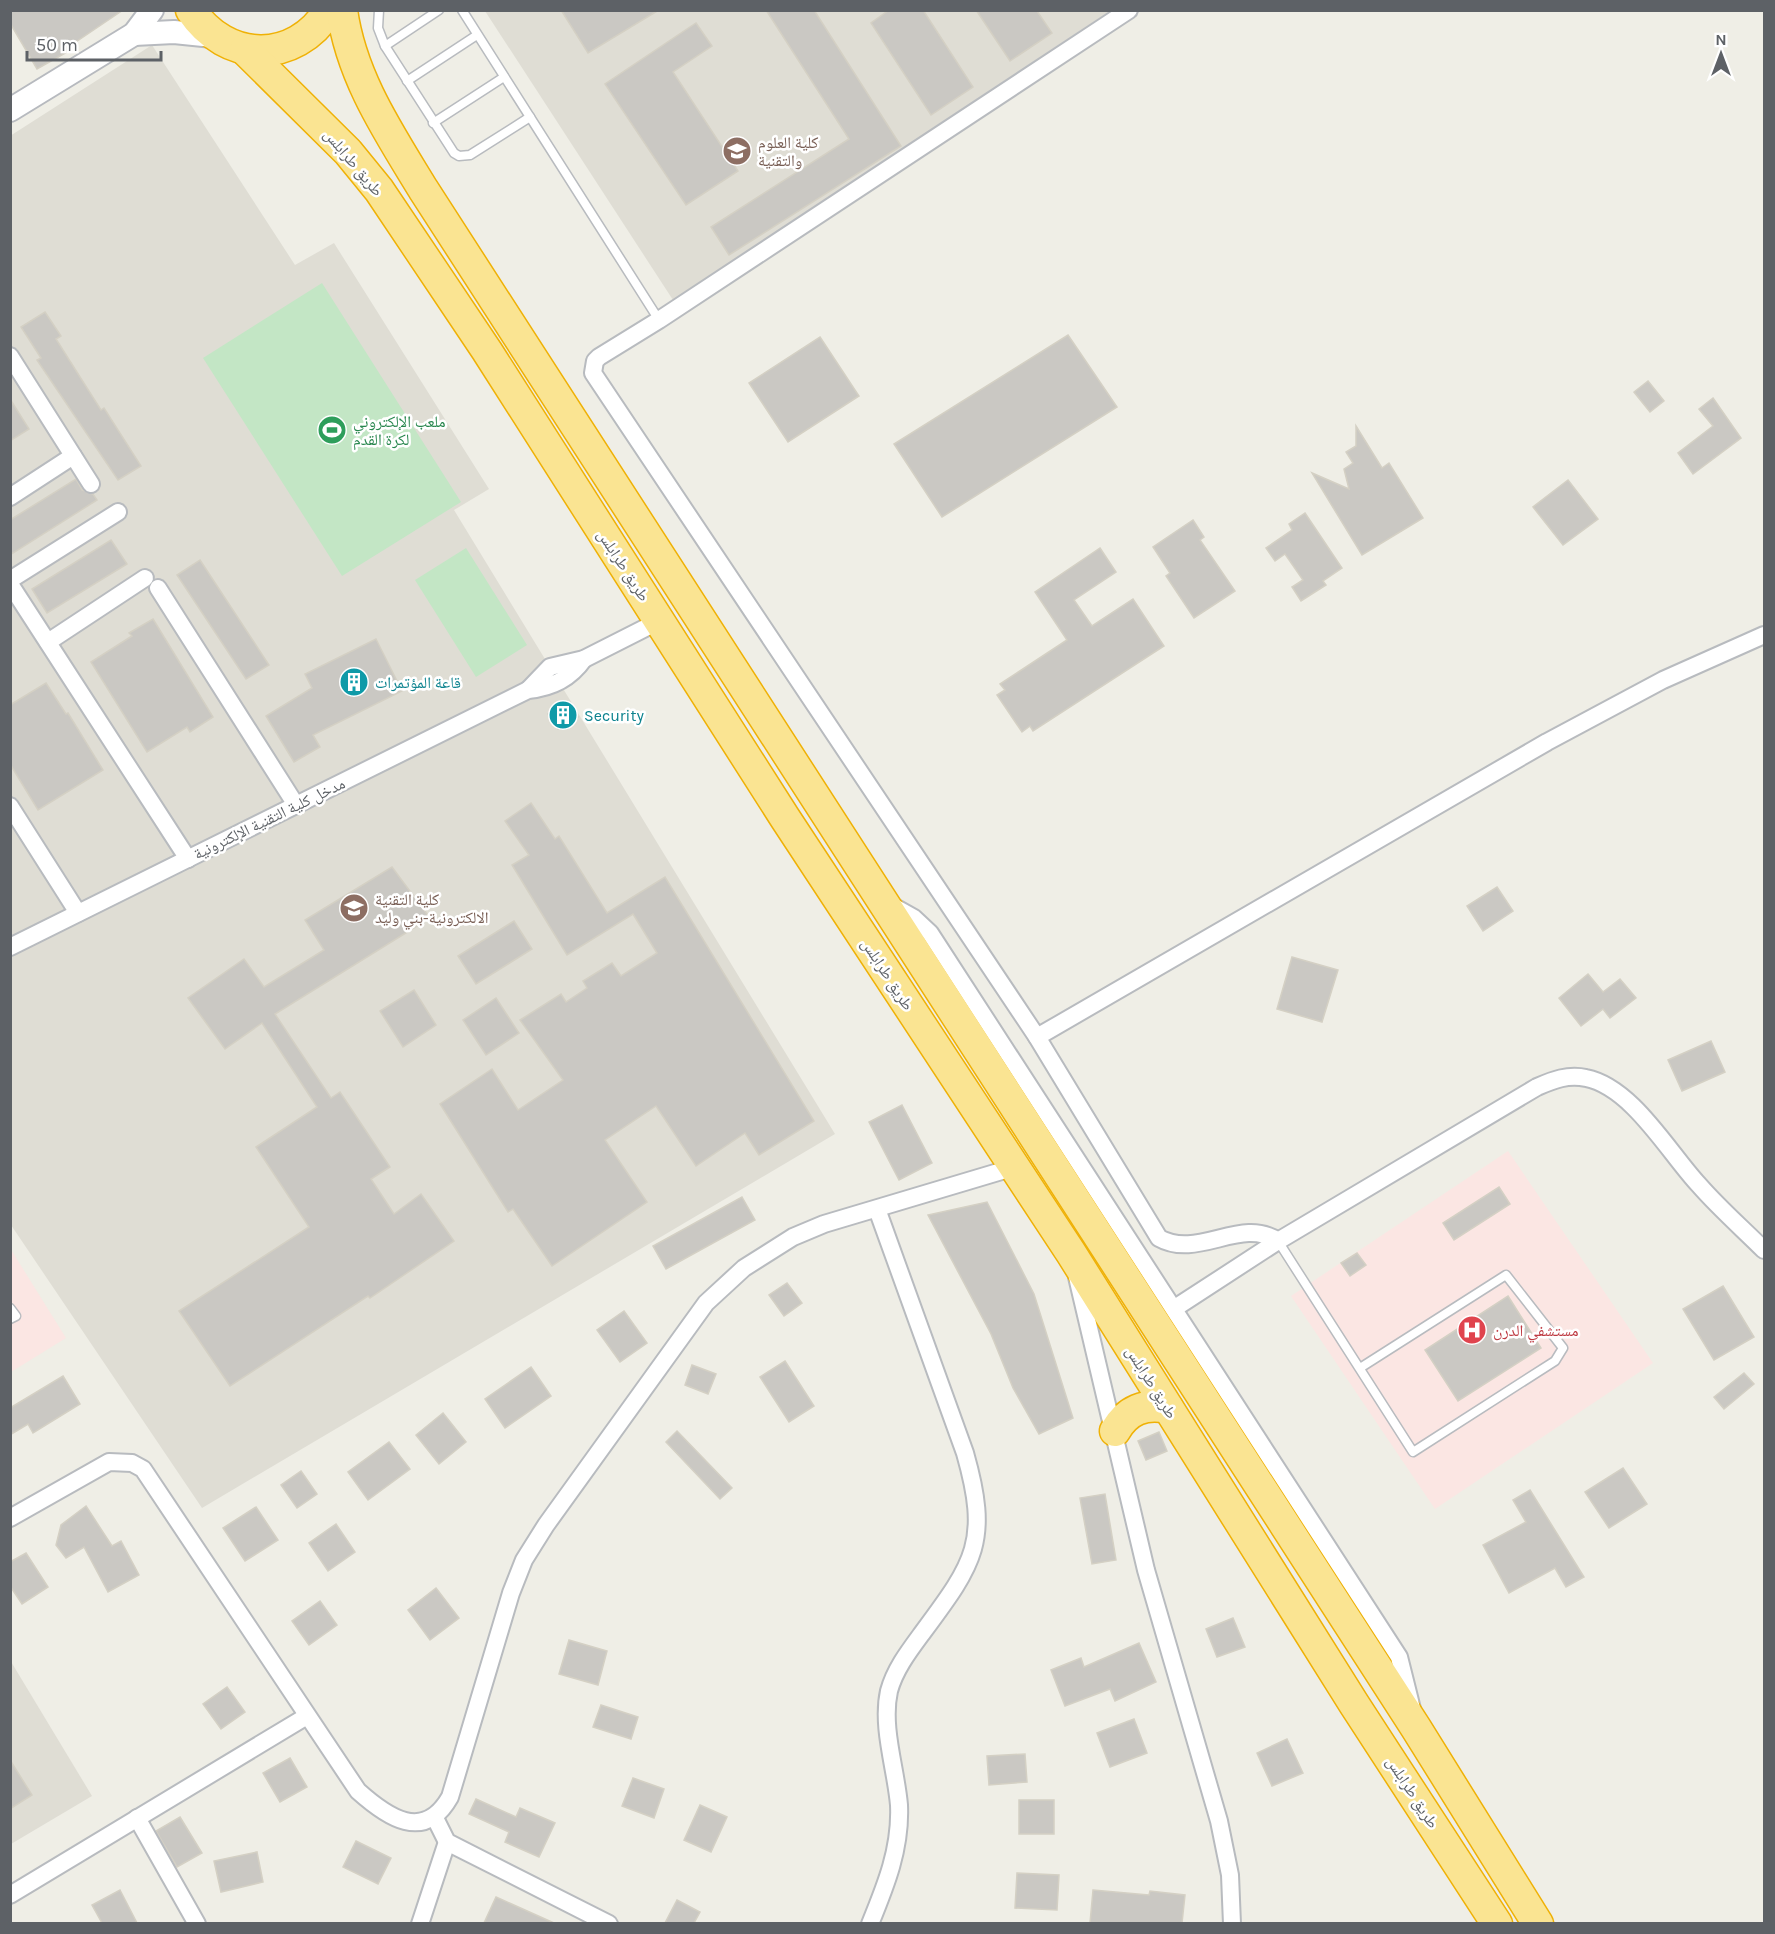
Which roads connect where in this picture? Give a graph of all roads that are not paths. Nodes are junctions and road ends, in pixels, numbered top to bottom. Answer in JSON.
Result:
{"nodes":[{"id":1,"x":152,"y":10,"type":"edge"},
{"id":2,"x":191,"y":10,"type":"edge"},
{"id":3,"x":329,"y":10,"type":"edge"},
{"id":4,"x":342,"y":10,"type":"edge"},
{"id":5,"x":379,"y":10,"type":"edge"},
{"id":6,"x":439,"y":10,"type":"edge"},
{"id":7,"x":462,"y":10,"type":"edge"},
{"id":8,"x":1129,"y":10,"type":"edge"},
{"id":9,"x":134,"y":34,"type":"junction"},
{"id":10,"x":477,"y":35,"type":"junction"},
{"id":11,"x":213,"y":36,"type":"junction"},
{"id":12,"x":385,"y":46,"type":"junction"},
{"id":13,"x":245,"y":50,"type":"junction"},
{"id":14,"x":504,"y":77,"type":"junction"},
{"id":15,"x":407,"y":81,"type":"junction"},
{"id":16,"x":10,"y":110,"type":"edge"},
{"id":17,"x":530,"y":117,"type":"junction"},
{"id":18,"x":433,"y":123,"type":"junction"},
{"id":19,"x":659,"y":320,"type":"junction"},
{"id":20,"x":10,"y":356,"type":"edge"},
{"id":21,"x":73,"y":456,"type":"junction"},
{"id":22,"x":91,"y":484,"type":"dead end"},
{"id":23,"x":10,"y":497,"type":"edge"},
{"id":24,"x":118,"y":512,"type":"dead end"},
{"id":25,"x":10,"y":582,"type":"edge"},
{"id":26,"x":659,"y":621,"type":"junction"},
{"id":27,"x":1764,"y":634,"type":"edge"},
{"id":28,"x":48,"y":642,"type":"junction"},
{"id":29,"x":296,"y":805,"type":"junction"},
{"id":30,"x":10,"y":806,"type":"edge"},
{"id":31,"x":188,"y":859,"type":"junction"},
{"id":32,"x":882,"y":902,"type":"junction"},
{"id":33,"x":78,"y":914,"type":"junction"},
{"id":34,"x":10,"y":947,"type":"edge"},
{"id":35,"x":1037,"y":1037,"type":"junction"},
{"id":36,"x":1016,"y":1167,"type":"junction"},
{"id":37,"x":877,"y":1209,"type":"junction"},
{"id":38,"x":1278,"y":1241,"type":"junction"},
{"id":39,"x":1764,"y":1250,"type":"edge"},
{"id":40,"x":1071,"y":1253,"type":"junction"},
{"id":41,"x":10,"y":1308,"type":"edge"},
{"id":42,"x":1175,"y":1308,"type":"junction"},
{"id":43,"x":10,"y":1319,"type":"edge"},
{"id":44,"x":1360,"y":1368,"type":"dead end"},
{"id":45,"x":1168,"y":1408,"type":"junction"},
{"id":46,"x":1115,"y":1431,"type":"junction"},
{"id":47,"x":10,"y":1518,"type":"edge"},
{"id":48,"x":307,"y":1716,"type":"junction"},
{"id":49,"x":1416,"y":1728,"type":"junction"},
{"id":50,"x":137,"y":1818,"type":"junction"},
{"id":51,"x":435,"y":1818,"type":"junction"},
{"id":52,"x":447,"y":1842,"type":"junction"},
{"id":53,"x":10,"y":1895,"type":"edge"},
{"id":54,"x":197,"y":1923,"type":"edge"},
{"id":55,"x":420,"y":1923,"type":"edge"},
{"id":56,"x":609,"y":1923,"type":"edge"},
{"id":57,"x":870,"y":1923,"type":"edge"},
{"id":58,"x":1232,"y":1923,"type":"edge"},
{"id":59,"x":1497,"y":1923,"type":"edge"},
{"id":60,"x":1538,"y":1923,"type":"edge"}],
"edges":[{"from":1,"to":9,"type":"main road"},
{"from":2,"to":11,"type":"highway"},
{"from":3,"to":13,"type":"highway"},
{"from":4,"to":32,"type":"highway"},
{"from":5,"to":12,"type":"lane"},
{"from":6,"to":12,"type":"lane"},
{"from":7,"to":10,"type":"lane"},
{"from":8,"to":19,"type":"street"},
{"from":9,"to":11,"type":"main road"},
{"from":9,"to":16,"type":"main road"},
{"from":10,"to":14,"type":"lane"},
{"from":10,"to":15,"type":"lane"},
{"from":11,"to":13,"type":"highway"},
{"from":12,"to":15,"type":"lane"},
{"from":13,"to":26,"type":"highway","name":"طريق طرابلس"},
{"from":14,"to":17,"type":"lane"},
{"from":14,"to":18,"type":"lane"},
{"from":15,"to":18,"type":"lane"},
{"from":17,"to":18,"type":"lane"},
{"from":17,"to":19,"type":"lane"},
{"from":19,"to":35,"type":"street"},
{"from":20,"to":21,"type":"street"},
{"from":21,"to":22,"type":"street"},
{"from":21,"to":23,"type":"street"},
{"from":24,"to":25,"type":"street"},
{"from":25,"to":28,"type":"street"},
{"from":26,"to":29,"type":"street","name":"مدخل كلية التقنية الإلكترونية"},
{"from":26,"to":36,"type":"highway","name":"طريق طرابلس"},
{"from":27,"to":35,"type":"street"},
{"from":28,"to":29,"type":"street"},
{"from":28,"to":31,"type":"street"},
{"from":29,"to":31,"type":"street","name":"مدخل كلية التقنية الإلكترونية"},
{"from":30,"to":33,"type":"street"},
{"from":31,"to":33,"type":"street","name":"مدخل كلية التقنية الإلكترونية"},
{"from":32,"to":42,"type":"street"},
{"from":32,"to":49,"type":"highway"},
{"from":33,"to":34,"type":"street","name":"مدخل كلية التقنية الإلكترونية"},
{"from":35,"to":38,"type":"street"},
{"from":36,"to":37,"type":"street"},
{"from":36,"to":40,"type":"highway","name":"طريق طرابلس"},
{"from":37,"to":51,"type":"street"},
{"from":37,"to":57,"type":"street"},
{"from":38,"to":39,"type":"street"},
{"from":38,"to":42,"type":"street"},
{"from":38,"to":44,"type":"lane"},
{"from":40,"to":45,"type":"highway","name":"طريق طرابلس"},
{"from":40,"to":46,"type":"street"},
{"from":41,"to":43,"type":"lane"},
{"from":42,"to":49,"type":"street"},
{"from":45,"to":46,"type":"highway"},
{"from":45,"to":59,"type":"highway","name":"طريق طرابلس"},
{"from":46,"to":58,"type":"street"},
{"from":47,"to":48,"type":"street"},
{"from":48,"to":50,"type":"street"},
{"from":48,"to":51,"type":"street"},
{"from":49,"to":60,"type":"highway"},
{"from":50,"to":53,"type":"street"},
{"from":50,"to":54,"type":"street"},
{"from":51,"to":52,"type":"street"},
{"from":52,"to":55,"type":"street"},
{"from":52,"to":56,"type":"street"}]}
